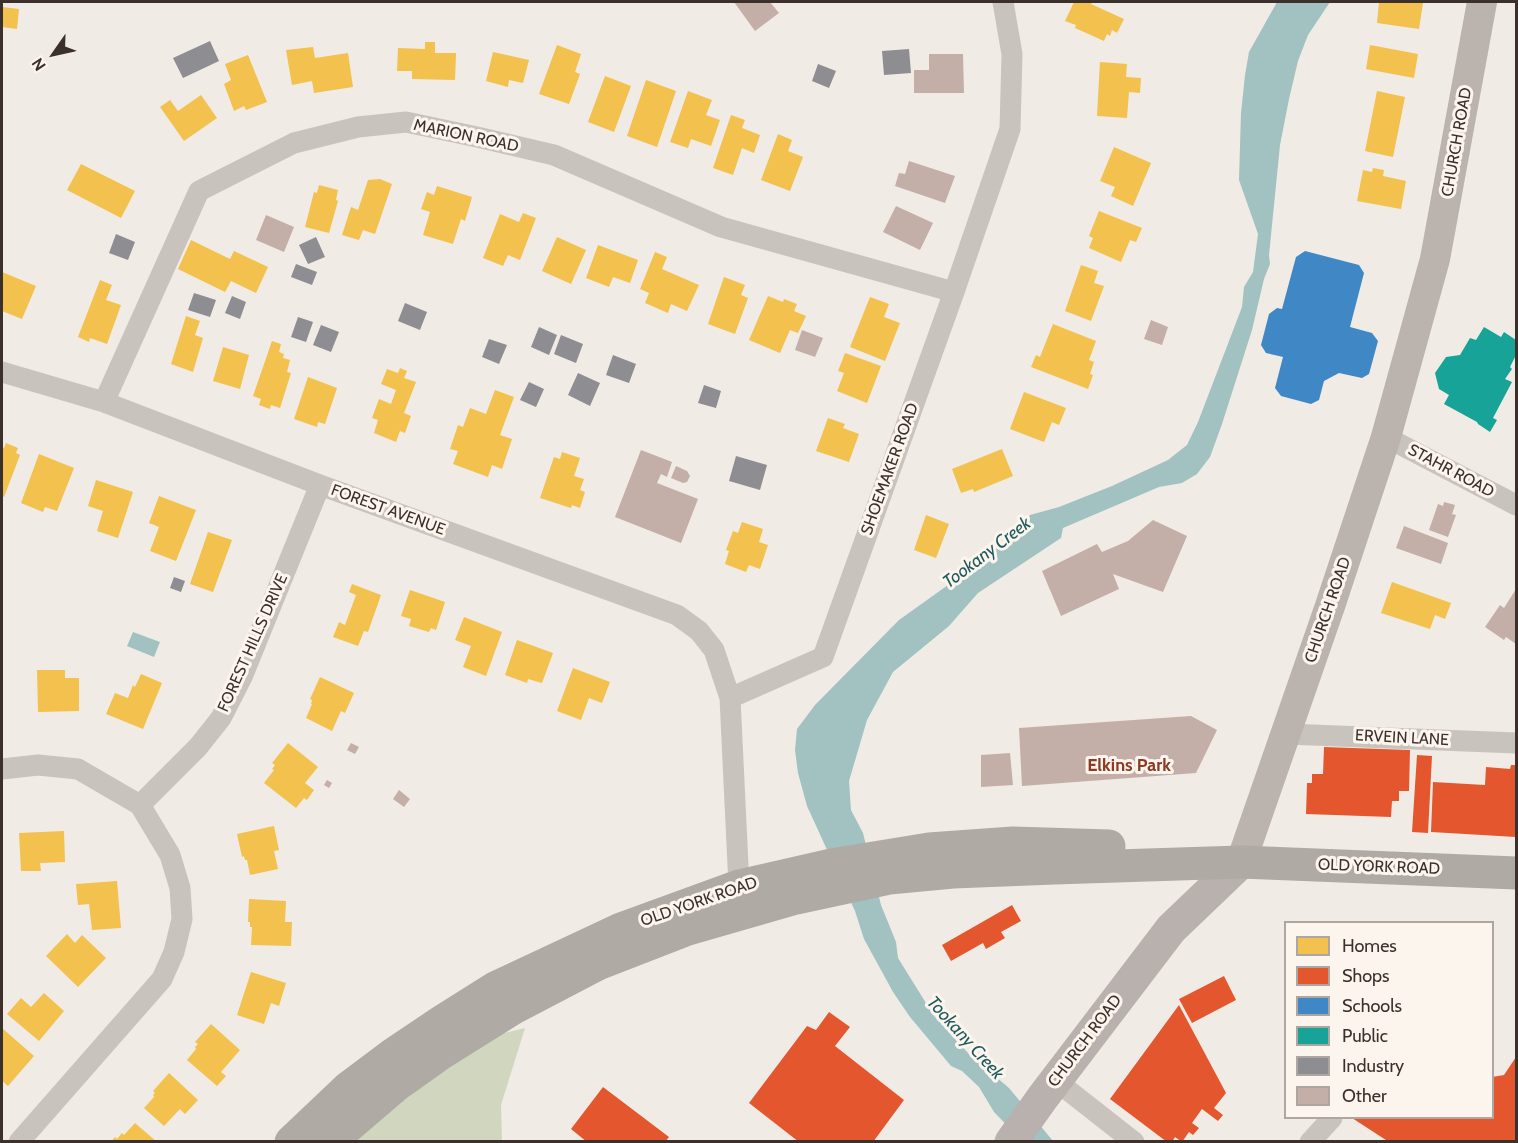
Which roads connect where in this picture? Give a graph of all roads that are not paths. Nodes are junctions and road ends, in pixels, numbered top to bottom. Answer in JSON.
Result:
{"nodes":[{"id":1,"x":1003,"y":2,"type":"edge"},
{"id":2,"x":1482,"y":2,"type":"edge"},
{"id":3,"x":954,"y":292,"type":"junction"},
{"id":4,"x":2,"y":372,"type":"edge"},
{"id":5,"x":104,"y":402,"type":"junction"},
{"id":6,"x":1386,"y":437,"type":"junction"},
{"id":7,"x":320,"y":485,"type":"junction"},
{"id":8,"x":1516,"y":505,"type":"edge"},
{"id":9,"x":730,"y":698,"type":"junction"},
{"id":10,"x":1287,"y":734,"type":"junction"},
{"id":11,"x":1516,"y":743,"type":"edge"},
{"id":12,"x":2,"y":769,"type":"edge"},
{"id":13,"x":140,"y":805,"type":"junction"},
{"id":14,"x":1241,"y":862,"type":"junction"},
{"id":15,"x":1516,"y":873,"type":"edge"},
{"id":16,"x":836,"y":877,"type":"junction"},
{"id":17,"x":739,"y":886,"type":"junction"},
{"id":18,"x":1049,"y":1088,"type":"junction"},
{"id":19,"x":1331,"y":1119,"type":"edge"},
{"id":20,"x":20,"y":1142,"type":"edge"},
{"id":21,"x":291,"y":1142,"type":"edge"},
{"id":22,"x":330,"y":1142,"type":"edge"},
{"id":23,"x":1011,"y":1142,"type":"edge"},
{"id":24,"x":1134,"y":1142,"type":"edge"},
{"id":25,"x":1310,"y":1142,"type":"edge"}],
"edges":[{"from":1,"to":3,"type":"street","name":"SHOEMAKER ROAD"},
{"from":2,"to":6,"type":"street","name":"CHURCH ROAD"},
{"from":3,"to":5,"type":"street","name":"MARION ROAD"},
{"from":3,"to":9,"type":"street","name":"SHOEMAKER ROAD"},
{"from":4,"to":5,"type":"street","name":"FOREST AVENUE"},
{"from":5,"to":7,"type":"street","name":"FOREST AVENUE"},
{"from":6,"to":8,"type":"street","name":"STAHR ROAD"},
{"from":6,"to":10,"type":"street","name":"CHURCH ROAD"},
{"from":7,"to":9,"type":"street","name":"FOREST AVENUE"},
{"from":7,"to":13,"type":"street","name":"FOREST HILLS DRIVE"},
{"from":9,"to":17,"type":"street"},
{"from":10,"to":11,"type":"street","name":"ERVEIN LANE"},
{"from":10,"to":14,"type":"street","name":"CHURCH ROAD"},
{"from":12,"to":13,"type":"street"},
{"from":13,"to":20,"type":"street"},
{"from":14,"to":15,"type":"highway","name":"OLD YORK ROAD"},
{"from":14,"to":16,"type":"highway","name":"OLD YORK ROAD"},
{"from":14,"to":18,"type":"main road","name":"CHURCH ROAD"},
{"from":16,"to":17,"type":"highway","name":"OLD YORK ROAD"},
{"from":16,"to":22,"type":"highway","name":"OLD YORK ROAD"},
{"from":17,"to":21,"type":"highway","name":"OLD YORK ROAD"},
{"from":18,"to":23,"type":"main road","name":"CHURCH ROAD"},
{"from":18,"to":24,"type":"street"},
{"from":19,"to":25,"type":"street"}]}
